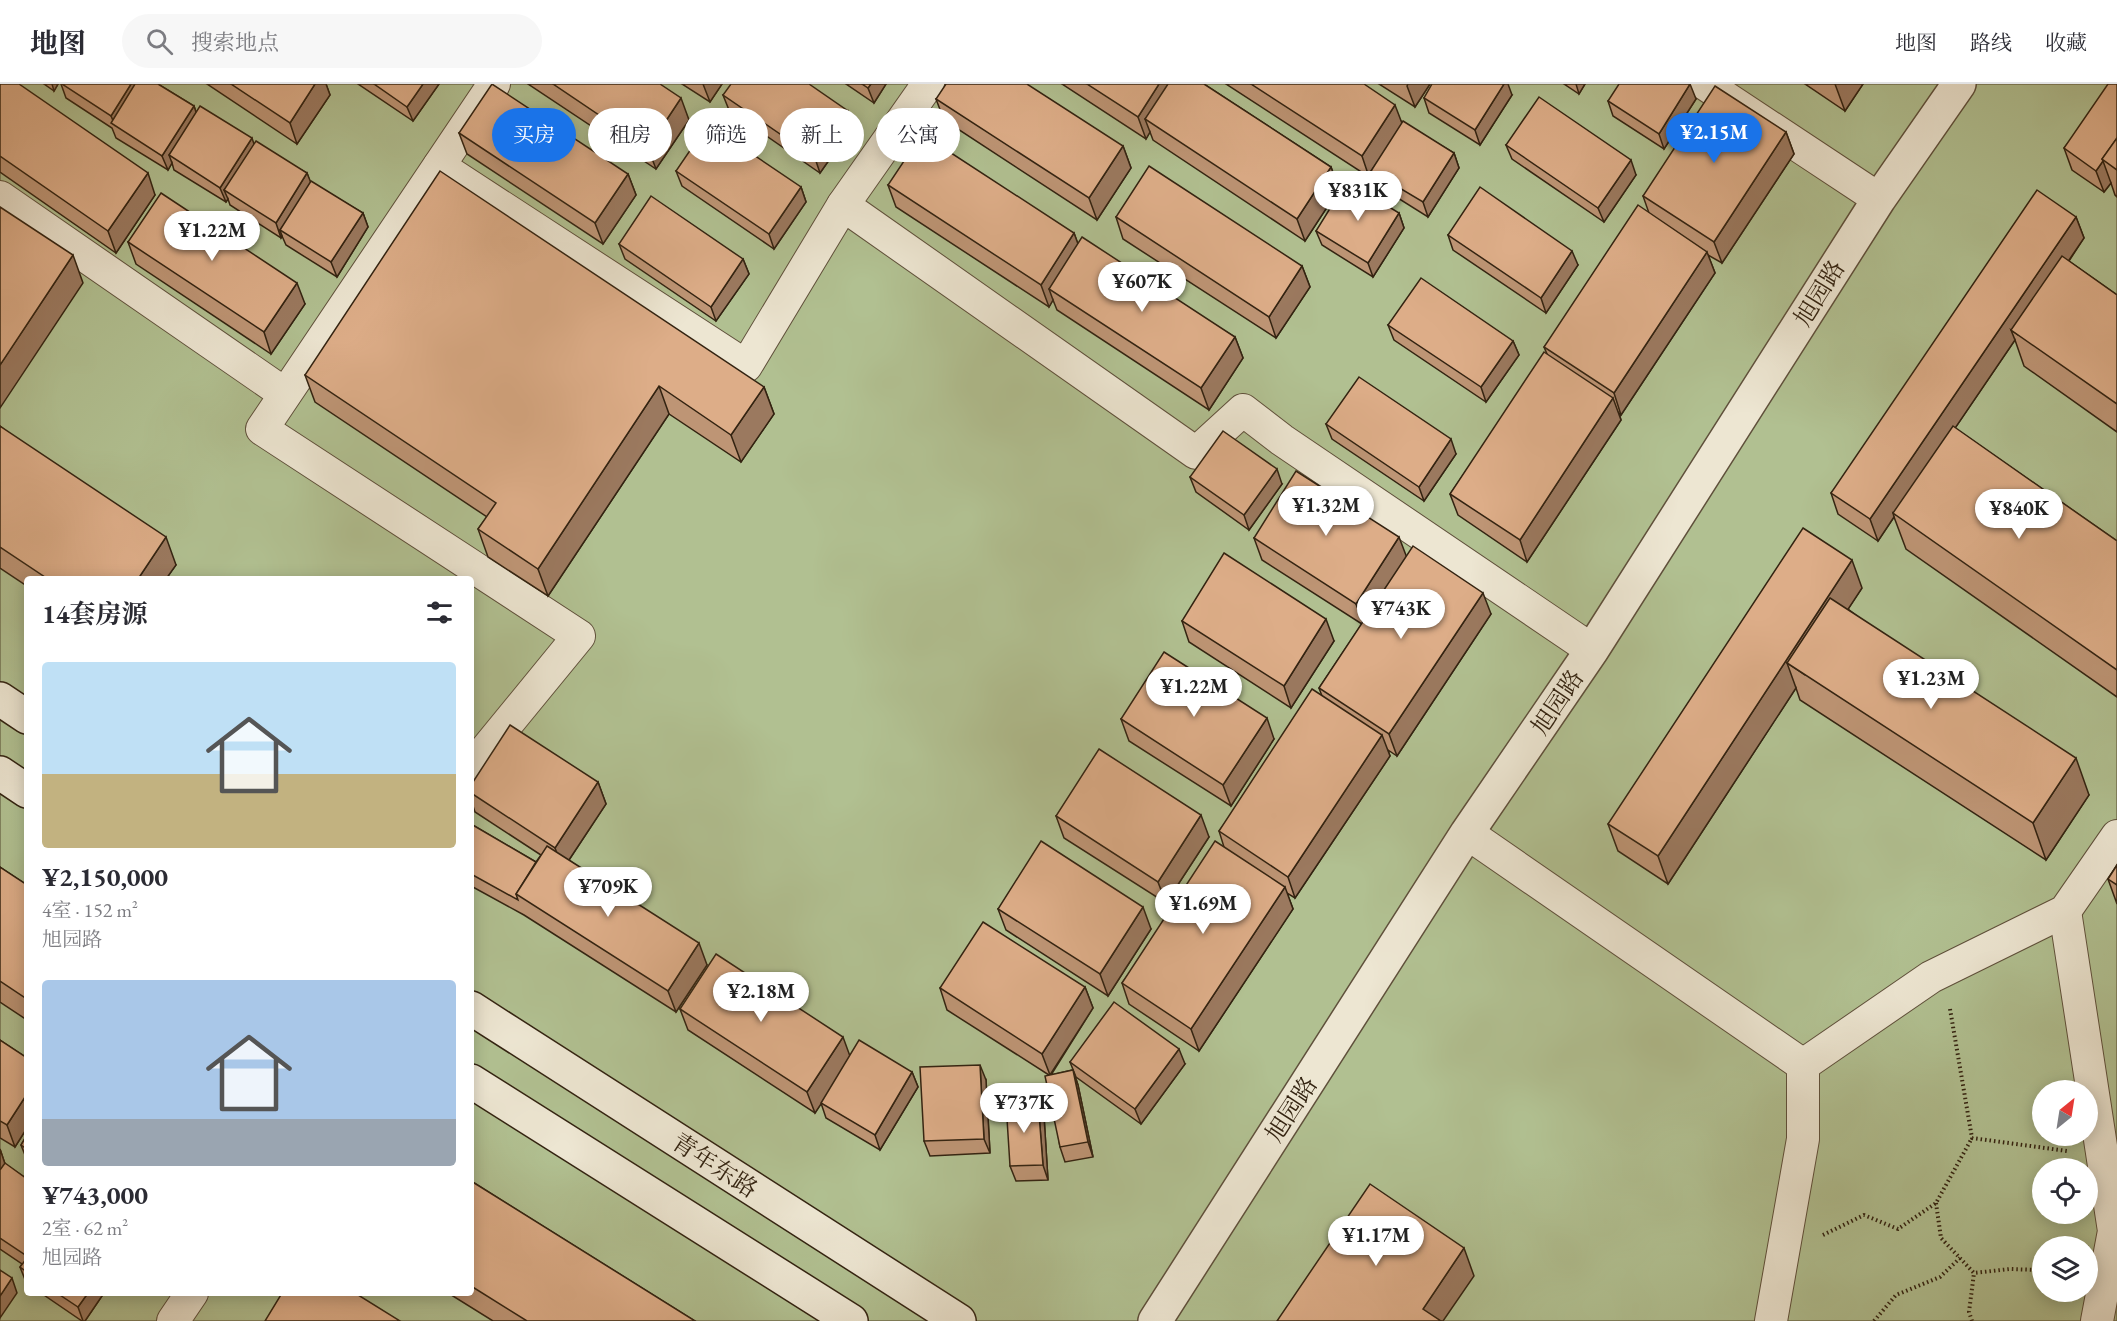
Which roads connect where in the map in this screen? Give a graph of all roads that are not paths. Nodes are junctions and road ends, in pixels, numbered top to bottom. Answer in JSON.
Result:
{"nodes":[{"id":1,"x":494,"y":84,"type":"edge"},
{"id":2,"x":928,"y":84,"type":"edge"},
{"id":3,"x":1705,"y":84,"type":"edge"},
{"id":4,"x":1959,"y":84,"type":"edge"},
{"id":5,"x":439,"y":166,"type":"junction"},
{"id":6,"x":0,"y":197,"type":"edge"},
{"id":7,"x":1879,"y":199,"type":"junction"},
{"id":8,"x":843,"y":205,"type":"junction"},
{"id":9,"x":285,"y":394,"type":"junction"},
{"id":10,"x":1592,"y":650,"type":"junction"},
{"id":11,"x":0,"y":699,"type":"edge"},
{"id":12,"x":24,"y":715,"type":"edge"},
{"id":13,"x":474,"y":764,"type":"edge"},
{"id":14,"x":0,"y":773,"type":"edge"},
{"id":15,"x":24,"y":789,"type":"edge"},
{"id":16,"x":1467,"y":833,"type":"junction"},
{"id":17,"x":2117,"y":836,"type":"edge"},
{"id":18,"x":2066,"y":911,"type":"junction"},
{"id":19,"x":474,"y":1010,"type":"edge"},
{"id":20,"x":1803,"y":1065,"type":"junction"},
{"id":21,"x":474,"y":1083,"type":"edge"},
{"id":22,"x":190,"y":1296,"type":"edge"},
{"id":23,"x":173,"y":1321,"type":"edge"},
{"id":24,"x":851,"y":1321,"type":"edge"},
{"id":25,"x":959,"y":1321,"type":"edge"},
{"id":26,"x":1155,"y":1321,"type":"edge"},
{"id":27,"x":1771,"y":1321,"type":"edge"},
{"id":28,"x":2097,"y":1321,"type":"edge"}],
"edges":[{"from":1,"to":5,"type":"street"},
{"from":2,"to":8,"type":"street"},
{"from":3,"to":7,"type":"street"},
{"from":4,"to":7,"type":"street","name":"旭园路"},
{"from":5,"to":8,"type":"street"},
{"from":5,"to":9,"type":"street"},
{"from":6,"to":9,"type":"street"},
{"from":7,"to":10,"type":"street","name":"旭园路"},
{"from":8,"to":10,"type":"street"},
{"from":9,"to":13,"type":"street"},
{"from":10,"to":16,"type":"street","name":"旭园路"},
{"from":11,"to":12,"type":"street"},
{"from":14,"to":15,"type":"street"},
{"from":16,"to":20,"type":"street"},
{"from":16,"to":26,"type":"street","name":"旭园路"},
{"from":17,"to":18,"type":"street"},
{"from":18,"to":20,"type":"street"},
{"from":18,"to":28,"type":"street"},
{"from":19,"to":25,"type":"street","name":"青年东路"},
{"from":20,"to":27,"type":"street"},
{"from":21,"to":24,"type":"street"},
{"from":22,"to":23,"type":"street"}]}
